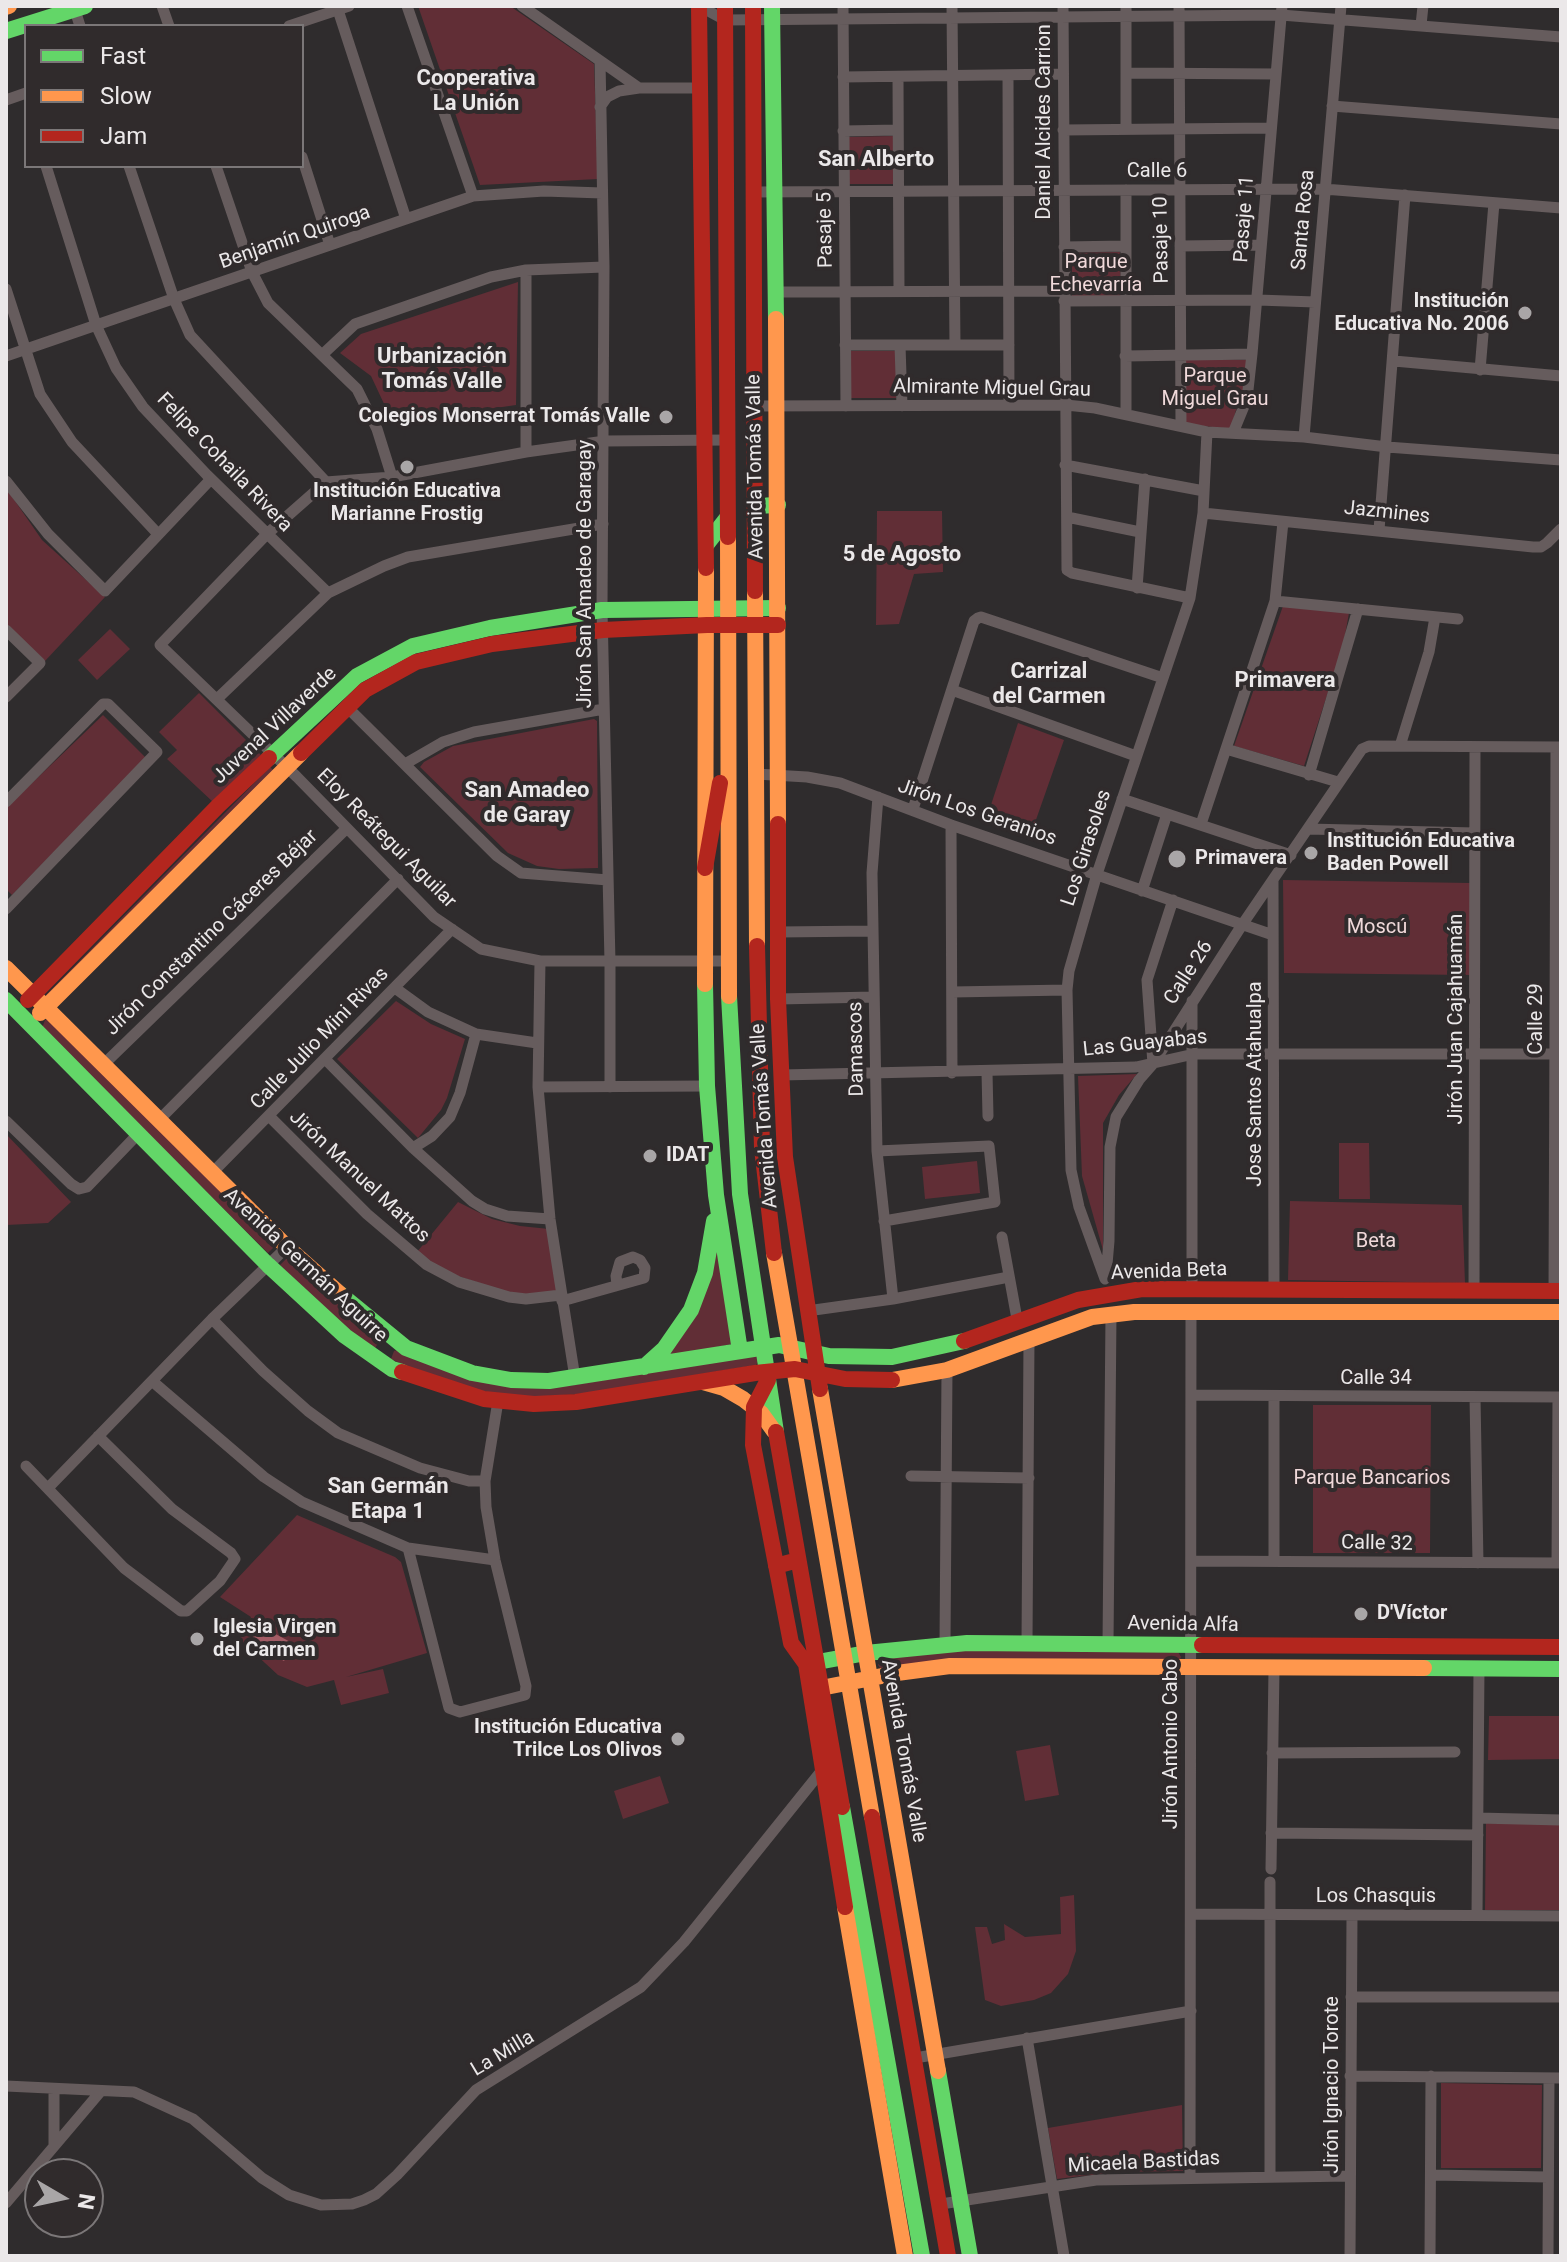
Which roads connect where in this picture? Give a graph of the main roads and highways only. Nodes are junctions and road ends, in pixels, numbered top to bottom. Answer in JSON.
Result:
{"nodes":[{"id":1,"x":699,"y":6,"type":"edge"},
{"id":2,"x":725,"y":13,"type":"edge"},
{"id":3,"x":753,"y":13,"type":"edge"},
{"id":4,"x":772,"y":13,"type":"edge"},
{"id":5,"x":80,"y":14,"type":"edge"},
{"id":6,"x":36,"y":24,"type":"edge"},
{"id":7,"x":778,"y":505,"type":"junction"},
{"id":8,"x":755,"y":506,"type":"junction"},
{"id":9,"x":727,"y":518,"type":"junction"},
{"id":10,"x":706,"y":545,"type":"junction"},
{"id":11,"x":755,"y":616,"type":"junction"},
{"id":12,"x":778,"y":616,"type":"junction"},
{"id":13,"x":707,"y":617,"type":"junction"},
{"id":14,"x":728,"y":617,"type":"junction"},
{"id":15,"x":729,"y":729,"type":"junction"},
{"id":16,"x":705,"y":868,"type":"junction"},
{"id":17,"x":6,"y":968,"type":"edge"},
{"id":18,"x":34,"y":995,"type":"junction"},
{"id":19,"x":45,"y":1008,"type":"junction"},
{"id":20,"x":18,"y":1012,"type":"edge"},
{"id":21,"x":716,"y":1195,"type":"junction"},
{"id":22,"x":1381,"y":1289,"type":"junction"},
{"id":23,"x":1558,"y":1291,"type":"edge"},
{"id":24,"x":1381,"y":1312,"type":"junction"},
{"id":25,"x":1561,"y":1312,"type":"edge"},
{"id":26,"x":393,"y":1339,"type":"junction"},
{"id":27,"x":791,"y":1346,"type":"junction"},
{"id":28,"x":763,"y":1347,"type":"junction"},
{"id":29,"x":740,"y":1351,"type":"junction"},
{"id":30,"x":814,"y":1354,"type":"junction"},
{"id":31,"x":378,"y":1362,"type":"junction"},
{"id":32,"x":644,"y":1367,"type":"junction"},
{"id":33,"x":795,"y":1369,"type":"junction"},
{"id":34,"x":817,"y":1374,"type":"junction"},
{"id":35,"x":768,"y":1376,"type":"junction"},
{"id":36,"x":703,"y":1382,"type":"junction"},
{"id":37,"x":754,"y":1407,"type":"junction"},
{"id":38,"x":776,"y":1433,"type":"junction"},
{"id":39,"x":798,"y":1560,"type":"junction"},
{"id":40,"x":776,"y":1566,"type":"junction"},
{"id":41,"x":1561,"y":1647,"type":"edge"},
{"id":42,"x":866,"y":1653,"type":"junction"},
{"id":43,"x":843,"y":1657,"type":"junction"},
{"id":44,"x":811,"y":1663,"type":"junction"},
{"id":45,"x":1561,"y":1669,"type":"edge"},
{"id":46,"x":870,"y":1678,"type":"junction"},
{"id":47,"x":848,"y":1683,"type":"junction"},
{"id":48,"x":816,"y":1689,"type":"junction"},
{"id":49,"x":828,"y":1768,"type":"junction"},
{"id":50,"x":893,"y":1932,"type":"junction"},
{"id":51,"x":866,"y":1936,"type":"junction"},
{"id":52,"x":909,"y":2024,"type":"junction"},
{"id":53,"x":874,"y":2030,"type":"junction"},
{"id":54,"x":905,"y":2256,"type":"edge"},
{"id":55,"x":921,"y":2256,"type":"edge"},
{"id":56,"x":948,"y":2256,"type":"edge"},
{"id":57,"x":970,"y":2256,"type":"edge"}],
"edges":[{"from":1,"to":10,"type":"main road"},
{"from":2,"to":9,"type":"main road","name":"Avenida Tomás Valle"},
{"from":3,"to":8,"type":"main road","name":"Avenida Tomás Valle"},
{"from":4,"to":7,"type":"main road","name":"Avenida Tomás Valle"},
{"from":5,"to":6,"type":"main road"},
{"from":7,"to":8,"type":"main road"},
{"from":7,"to":12,"type":"main road","name":"Avenida Tomás Valle"},
{"from":8,"to":11,"type":"main road","name":"Avenida Tomás Valle"},
{"from":9,"to":10,"type":"main road"},
{"from":9,"to":14,"type":"main road","name":"Avenida Tomás Valle"},
{"from":10,"to":13,"type":"main road"},
{"from":11,"to":12,"type":"main road","name":"Juvenal Villaverde"},
{"from":11,"to":14,"type":"main road","name":"Juvenal Villaverde"},
{"from":11,"to":27,"type":"main road","name":"Avenida Tomás Valle"},
{"from":12,"to":30,"type":"main road","name":"Avenida Tomás Valle"},
{"from":13,"to":14,"type":"main road","name":"Juvenal Villaverde"},
{"from":13,"to":16,"type":"main road"},
{"from":13,"to":18,"type":"main road","name":"Juvenal Villaverde"},
{"from":13,"to":19,"type":"main road","name":"Juvenal Villaverde"},
{"from":14,"to":15,"type":"main road","name":"Avenida Tomás Valle"},
{"from":15,"to":16,"type":"main road"},
{"from":15,"to":28,"type":"main road","name":"Avenida Tomás Valle"},
{"from":16,"to":21,"type":"main road"},
{"from":17,"to":18,"type":"main road","name":"Avenida Germán Aguirre"},
{"from":18,"to":19,"type":"main road","name":"Avenida Germán Aguirre"},
{"from":18,"to":20,"type":"main road","name":"Juvenal Villaverde"},
{"from":19,"to":20,"type":"main road","name":"Juvenal Villaverde"},
{"from":19,"to":26,"type":"main road","name":"Avenida Germán Aguirre"},
{"from":20,"to":31,"type":"main road","name":"Avenida Germán Aguirre"},
{"from":21,"to":29,"type":"main road"},
{"from":21,"to":32,"type":"main road"},
{"from":22,"to":23,"type":"main road","name":"Avenida Beta"},
{"from":22,"to":24,"type":"main road"},
{"from":22,"to":30,"type":"main road","name":"Avenida Beta"},
{"from":24,"to":25,"type":"main road","name":"Avenida Beta"},
{"from":24,"to":34,"type":"main road","name":"Avenida Beta"},
{"from":26,"to":31,"type":"main road"},
{"from":26,"to":32,"type":"main road","name":"Avenida Germán Aguirre"},
{"from":27,"to":28,"type":"main road","name":"Avenida Germán Aguirre"},
{"from":27,"to":30,"type":"main road","name":"Avenida Beta"},
{"from":27,"to":33,"type":"main road","name":"Avenida Tomás Valle"},
{"from":28,"to":29,"type":"main road","name":"Avenida Germán Aguirre"},
{"from":28,"to":35,"type":"main road","name":"Avenida Tomás Valle"},
{"from":29,"to":32,"type":"main road","name":"Avenida Germán Aguirre"},
{"from":30,"to":34,"type":"main road","name":"Avenida Tomás Valle"},
{"from":31,"to":36,"type":"main road","name":"Avenida Germán Aguirre"},
{"from":33,"to":34,"type":"main road","name":"Avenida Beta"},
{"from":33,"to":35,"type":"main road","name":"Avenida Germán Aguirre"},
{"from":33,"to":43,"type":"main road","name":"Avenida Tomás Valle"},
{"from":34,"to":42,"type":"main road","name":"Avenida Tomás Valle"},
{"from":35,"to":36,"type":"main road","name":"Avenida Germán Aguirre"},
{"from":35,"to":37,"type":"main road","name":"Avenida Tomás Valle"},
{"from":35,"to":38,"type":"main road","name":"Avenida Tomás Valle"},
{"from":36,"to":37,"type":"main road"},
{"from":37,"to":38,"type":"main road"},
{"from":37,"to":40,"type":"main road","name":"Avenida Tomás Valle"},
{"from":38,"to":39,"type":"main road","name":"Avenida Tomás Valle"},
{"from":39,"to":40,"type":"main road"},
{"from":39,"to":44,"type":"main road","name":"Avenida Tomás Valle"},
{"from":40,"to":44,"type":"main road","name":"Avenida Tomás Valle"},
{"from":41,"to":42,"type":"main road","name":"Avenida Alfa"},
{"from":42,"to":43,"type":"main road","name":"Avenida Alfa"},
{"from":42,"to":46,"type":"main road","name":"Avenida Tomás Valle"},
{"from":43,"to":44,"type":"main road","name":"Avenida Alfa"},
{"from":43,"to":47,"type":"main road","name":"Avenida Tomás Valle"},
{"from":44,"to":48,"type":"main road","name":"Avenida Tomás Valle"},
{"from":45,"to":46,"type":"main road"},
{"from":46,"to":47,"type":"main road"},
{"from":46,"to":57,"type":"main road","name":"Avenida Tomás Valle"},
{"from":47,"to":48,"type":"main road"},
{"from":47,"to":50,"type":"main road","name":"Avenida Tomás Valle"},
{"from":48,"to":49,"type":"main road","name":"Avenida Tomás Valle"},
{"from":49,"to":51,"type":"main road","name":"Avenida Tomás Valle"},
{"from":49,"to":53,"type":"main road","name":"Avenida Tomás Valle"},
{"from":50,"to":51,"type":"main road"},
{"from":50,"to":52,"type":"main road","name":"Avenida Tomás Valle"},
{"from":51,"to":53,"type":"main road","name":"Avenida Tomás Valle"},
{"from":52,"to":53,"type":"main road"},
{"from":52,"to":56,"type":"main road","name":"Avenida Tomás Valle"},
{"from":53,"to":54,"type":"main road","name":"Avenida Tomás Valle"},
{"from":53,"to":55,"type":"main road","name":"Avenida Tomás Valle"}]}
